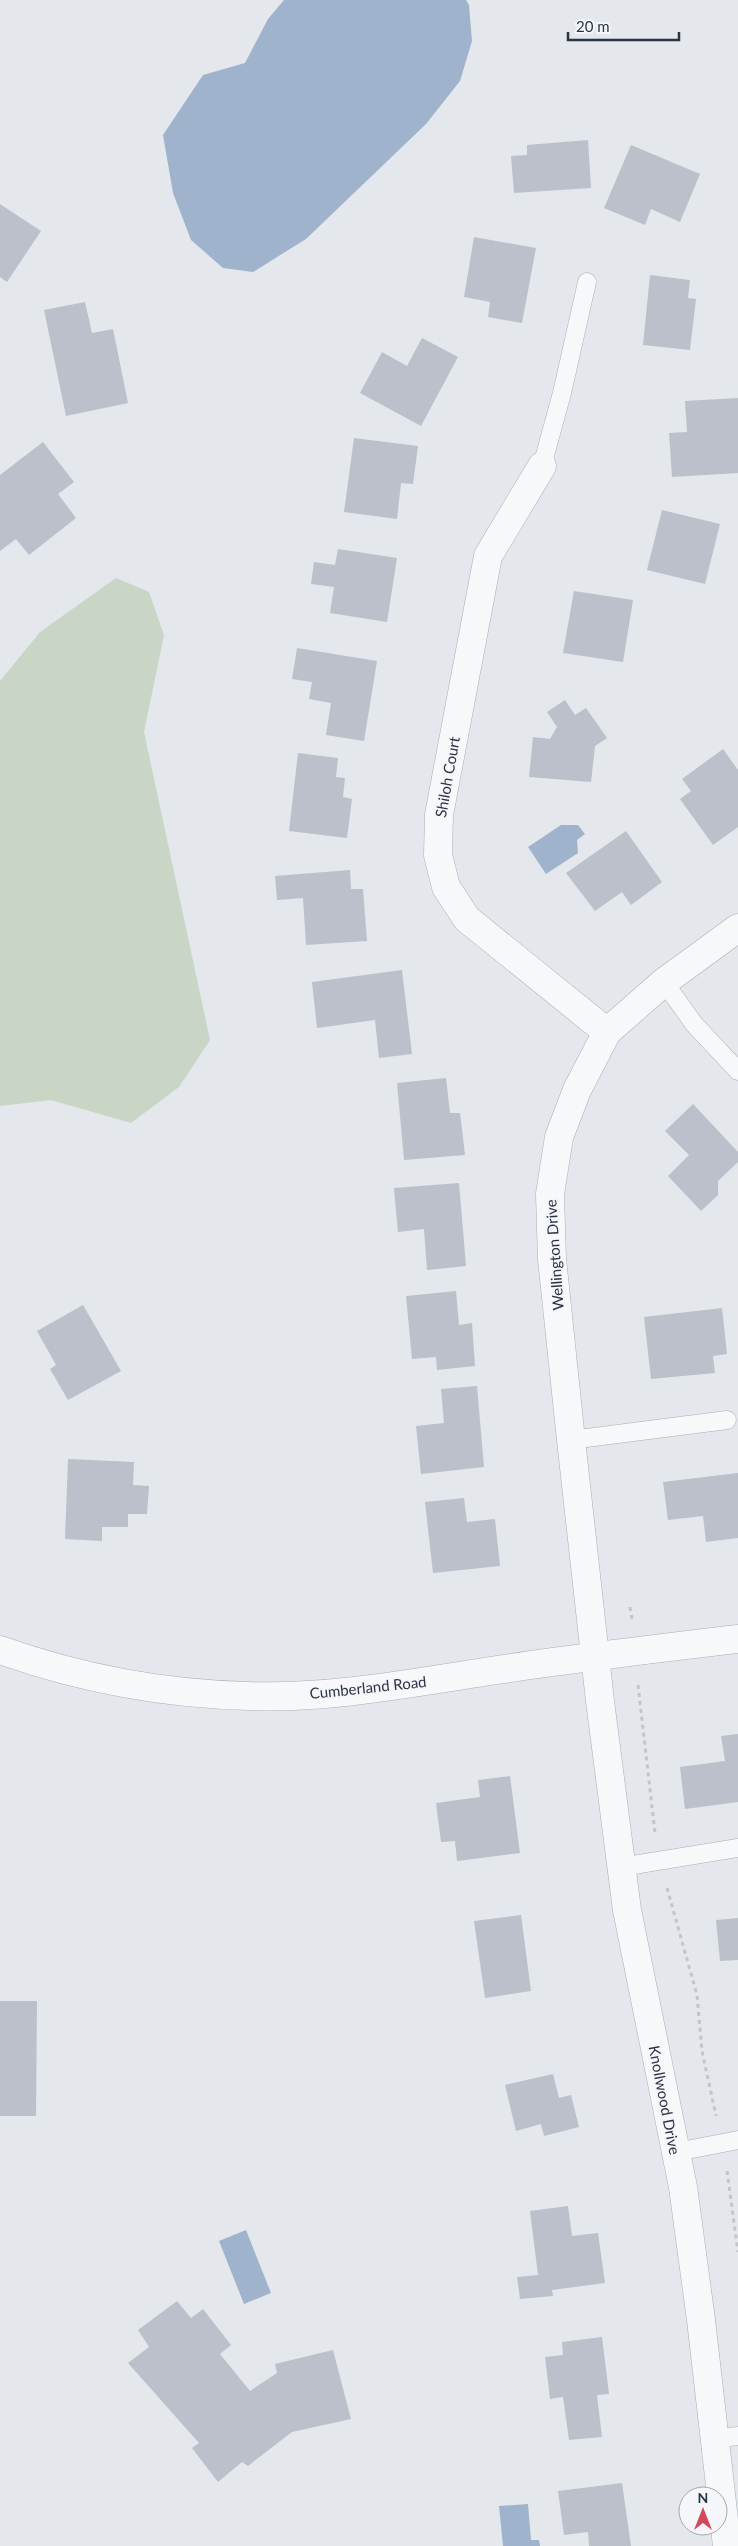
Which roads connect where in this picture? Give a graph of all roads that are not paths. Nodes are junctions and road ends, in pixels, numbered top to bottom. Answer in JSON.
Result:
{"nodes":[{"id":1,"x":587,"y":282,"type":"dead end"},
{"id":2,"x":542,"y":466,"type":"joint"},
{"id":3,"x":738,"y":928,"type":"edge"},
{"id":4,"x":664,"y":982,"type":"junction"},
{"id":5,"x":607,"y":1032,"type":"junction"},
{"id":6,"x":738,"y":1072,"type":"edge"},
{"id":7,"x":727,"y":1420,"type":"dead end"},
{"id":8,"x":571,"y":1440,"type":"junction"},
{"id":9,"x":738,"y":1639,"type":"edge"},
{"id":10,"x":0,"y":1650,"type":"edge"},
{"id":11,"x":595,"y":1655,"type":"junction"},
{"id":12,"x":738,"y":1848,"type":"edge"},
{"id":13,"x":621,"y":1867,"type":"junction"},
{"id":14,"x":730,"y":2141,"type":"edge"},
{"id":15,"x":676,"y":2152,"type":"junction"},
{"id":16,"x":726,"y":2437,"type":"edge"},
{"id":17,"x":727,"y":2546,"type":"edge"}],
"edges":[{"from":1,"to":2,"type":"lane"},
{"from":2,"to":5,"type":"street","name":"Shiloh Court"},
{"from":3,"to":4,"type":"street","name":"Wellington Drive"},
{"from":4,"to":5,"type":"street","name":"Wellington Drive"},
{"from":4,"to":6,"type":"lane"},
{"from":5,"to":8,"type":"street","name":"Wellington Drive"},
{"from":7,"to":8,"type":"lane"},
{"from":8,"to":11,"type":"street","name":"Wellington Drive"},
{"from":9,"to":11,"type":"street","name":"Cumberland Road"},
{"from":10,"to":11,"type":"street","name":"Cumberland Road"},
{"from":11,"to":13,"type":"street","name":"Knollwood Drive"},
{"from":12,"to":13,"type":"lane"},
{"from":13,"to":15,"type":"street","name":"Knollwood Drive"},
{"from":14,"to":15,"type":"lane"},
{"from":15,"to":16,"type":"street","name":"Knollwood Drive"},
{"from":16,"to":17,"type":"street","name":"Knollwood Drive"}]}
